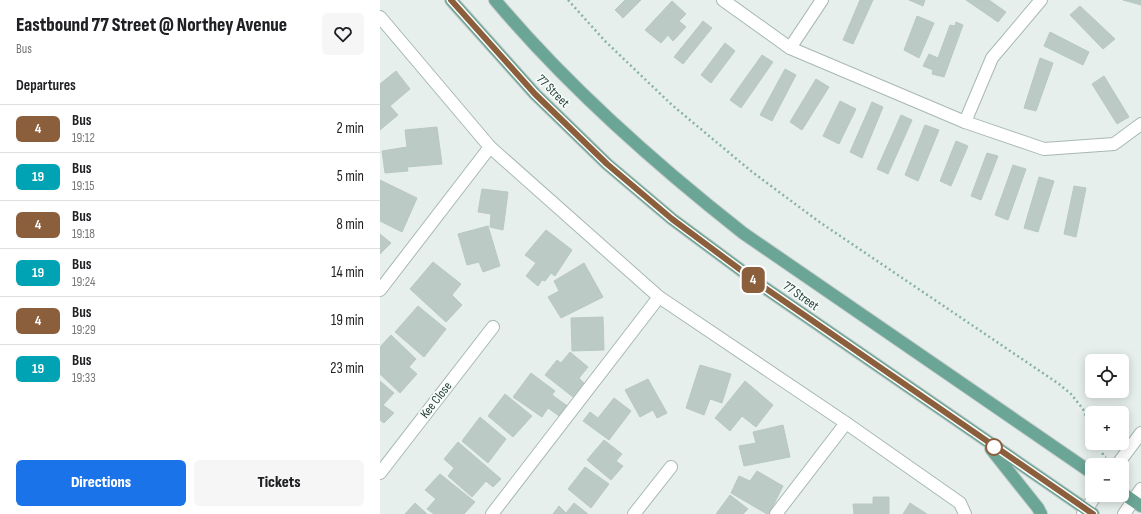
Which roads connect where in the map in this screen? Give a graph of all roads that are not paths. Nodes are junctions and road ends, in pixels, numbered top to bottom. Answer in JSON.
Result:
{"nodes":[{"id":1,"x":451,"y":0,"type":"edge"},
{"id":2,"x":495,"y":0,"type":"edge"},
{"id":3,"x":723,"y":0,"type":"edge"},
{"id":4,"x":822,"y":0,"type":"edge"},
{"id":5,"x":1041,"y":0,"type":"edge"},
{"id":6,"x":380,"y":17,"type":"edge"},
{"id":7,"x":790,"y":48,"type":"junction"},
{"id":8,"x":965,"y":122,"type":"junction"},
{"id":9,"x":1141,"y":124,"type":"edge"},
{"id":10,"x":490,"y":147,"type":"junction"},
{"id":11,"x":380,"y":290,"type":"edge"},
{"id":12,"x":660,"y":297,"type":"junction"},
{"id":13,"x":492,"y":327,"type":"dead end"},
{"id":14,"x":846,"y":423,"type":"junction"},
{"id":15,"x":1141,"y":433,"type":"edge"},
{"id":16,"x":984,"y":440,"type":"junction"},
{"id":17,"x":1122,"y":458,"type":"edge"},
{"id":18,"x":671,"y":466,"type":"dead end"},
{"id":19,"x":1085,"y":468,"type":"edge"},
{"id":20,"x":380,"y":473,"type":"edge"},
{"id":21,"x":1141,"y":489,"type":"edge"},
{"id":22,"x":1092,"y":502,"type":"edge"},
{"id":23,"x":1137,"y":504,"type":"edge"},
{"id":24,"x":1087,"y":512,"type":"edge"},
{"id":25,"x":492,"y":514,"type":"edge"},
{"id":26,"x":634,"y":514,"type":"edge"},
{"id":27,"x":776,"y":514,"type":"edge"},
{"id":28,"x":965,"y":514,"type":"edge"},
{"id":29,"x":1041,"y":514,"type":"edge"},
{"id":30,"x":1124,"y":514,"type":"edge"}],
"edges":[{"from":1,"to":16,"type":"main road","name":"77 Street"},
{"from":2,"to":19,"type":"main road","name":"77 Street"},
{"from":3,"to":7,"type":"street"},
{"from":4,"to":7,"type":"street"},
{"from":5,"to":8,"type":"street"},
{"from":6,"to":10,"type":"street"},
{"from":7,"to":8,"type":"street"},
{"from":8,"to":9,"type":"street"},
{"from":10,"to":11,"type":"street"},
{"from":10,"to":12,"type":"street"},
{"from":12,"to":14,"type":"street"},
{"from":12,"to":25,"type":"street"},
{"from":13,"to":20,"type":"street","name":"Kee Close"},
{"from":14,"to":27,"type":"street"},
{"from":14,"to":28,"type":"street"},
{"from":15,"to":17,"type":"street"},
{"from":16,"to":24,"type":"main road","name":"77 Street"},
{"from":16,"to":29,"type":"main road"},
{"from":18,"to":26,"type":"street"},
{"from":21,"to":23,"type":"street"},
{"from":22,"to":24,"type":"street"},
{"from":23,"to":30,"type":"street"}]}
